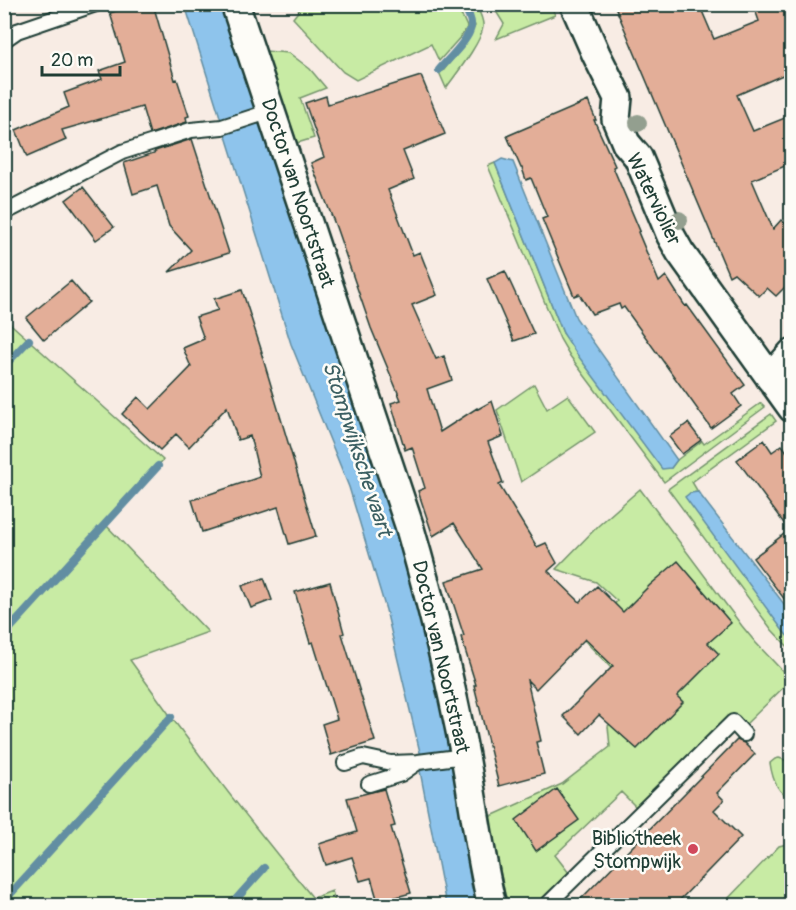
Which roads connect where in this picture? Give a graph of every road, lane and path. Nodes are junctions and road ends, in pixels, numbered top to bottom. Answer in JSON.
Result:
{"nodes":[{"id":1,"x":96,"y":4,"type":"edge"},
{"id":2,"x":234,"y":4,"type":"edge"},
{"id":3,"x":574,"y":4,"type":"edge"},
{"id":4,"x":81,"y":7,"type":"edge"},
{"id":5,"x":4,"y":40,"type":"edge"},
{"id":6,"x":265,"y":113,"type":"junction"},
{"id":7,"x":4,"y":213,"type":"edge"},
{"id":8,"x":792,"y":353,"type":"edge"},
{"id":9,"x":770,"y":378,"type":"junction"},
{"id":10,"x":792,"y":408,"type":"edge"},
{"id":11,"x":744,"y":734,"type":"dead end"},
{"id":12,"x":459,"y":757,"type":"junction"},
{"id":13,"x":418,"y":762,"type":"junction"},
{"id":14,"x":345,"y":763,"type":"dead end"},
{"id":15,"x":369,"y":784,"type":"dead end"},
{"id":16,"x":492,"y":906,"type":"edge"},
{"id":17,"x":546,"y":906,"type":"edge"}],
"edges":[{"from":1,"to":4,"type":"lane"},
{"from":2,"to":6,"type":"street","name":"Doctor van Noortstraat"},
{"from":3,"to":9,"type":"street","name":"Waterviolier"},
{"from":4,"to":5,"type":"lane"},
{"from":6,"to":7,"type":"lane"},
{"from":6,"to":12,"type":"street","name":"Doctor van Noortstraat"},
{"from":8,"to":9,"type":"street"},
{"from":9,"to":10,"type":"street","name":"Waterviolier"},
{"from":11,"to":17,"type":"lane"},
{"from":12,"to":13,"type":"lane"},
{"from":12,"to":16,"type":"street","name":"Doctor van Noortstraat"},
{"from":13,"to":14,"type":"lane"},
{"from":13,"to":15,"type":"lane"}]}
